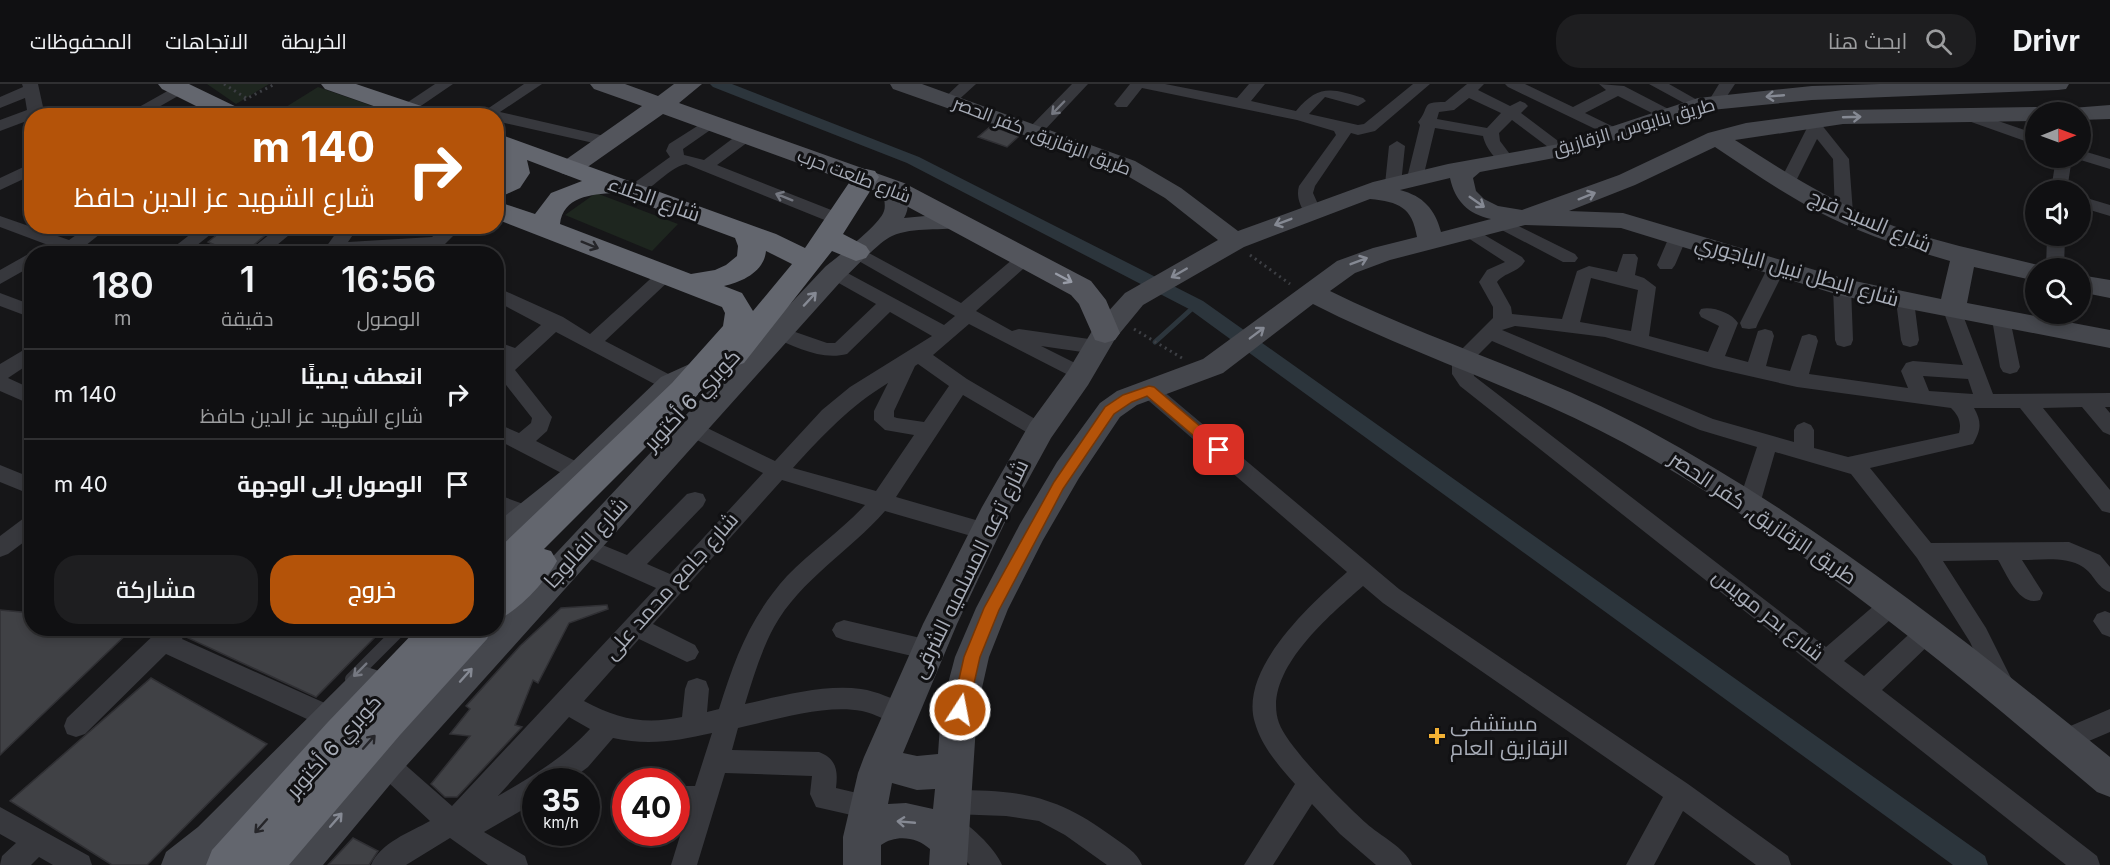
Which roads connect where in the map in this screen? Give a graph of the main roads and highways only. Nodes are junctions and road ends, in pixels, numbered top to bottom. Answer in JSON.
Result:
{"nodes":[{"id":1,"x":337,"y":84,"type":"edge"},
{"id":2,"x":602,"y":84,"type":"edge"},
{"id":3,"x":2058,"y":84,"type":"edge"},
{"id":4,"x":909,"y":85,"type":"edge"},
{"id":5,"x":1967,"y":85,"type":"edge"},
{"id":6,"x":175,"y":86,"type":"edge"},
{"id":7,"x":1908,"y":87,"type":"edge"},
{"id":8,"x":659,"y":91,"type":"edge"},
{"id":9,"x":1714,"y":97,"type":"edge"},
{"id":10,"x":236,"y":108,"type":"edge"},
{"id":11,"x":406,"y":108,"type":"edge"},
{"id":12,"x":2110,"y":112,"type":"edge"},
{"id":13,"x":2091,"y":113,"type":"edge"},
{"id":14,"x":2025,"y":114,"type":"edge"},
{"id":15,"x":1921,"y":115,"type":"junction"},
{"id":16,"x":1716,"y":138,"type":"junction"},
{"id":17,"x":504,"y":143,"type":"edge"},
{"id":18,"x":1472,"y":166,"type":"junction"},
{"id":19,"x":570,"y":168,"type":"junction"},
{"id":20,"x":866,"y":177,"type":"junction"},
{"id":21,"x":504,"y":186,"type":"edge"},
{"id":22,"x":623,"y":188,"type":"junction"},
{"id":23,"x":895,"y":189,"type":"junction"},
{"id":24,"x":1367,"y":192,"type":"junction"},
{"id":25,"x":504,"y":212,"type":"edge"},
{"id":26,"x":957,"y":221,"type":"junction"},
{"id":27,"x":1512,"y":222,"type":"junction"},
{"id":28,"x":546,"y":226,"type":"junction"},
{"id":29,"x":883,"y":230,"type":"junction"},
{"id":30,"x":747,"y":233,"type":"junction"},
{"id":31,"x":1430,"y":242,"type":"junction"},
{"id":32,"x":1230,"y":244,"type":"junction"},
{"id":33,"x":1964,"y":257,"type":"junction"},
{"id":34,"x":833,"y":262,"type":"junction"},
{"id":35,"x":2025,"y":271,"type":"edge"},
{"id":36,"x":676,"y":279,"type":"junction"},
{"id":37,"x":2091,"y":285,"type":"edge"},
{"id":38,"x":2110,"y":289,"type":"edge"},
{"id":39,"x":1305,"y":296,"type":"junction"},
{"id":40,"x":1952,"y":310,"type":"junction"},
{"id":41,"x":1106,"y":334,"type":"junction"},
{"id":42,"x":2110,"y":339,"type":"edge"},
{"id":43,"x":705,"y":367,"type":"junction"},
{"id":44,"x":664,"y":432,"type":"junction"},
{"id":45,"x":504,"y":536,"type":"edge"},
{"id":46,"x":504,"y":567,"type":"edge"},
{"id":47,"x":504,"y":597,"type":"edge"},
{"id":48,"x":504,"y":632,"type":"edge"},
{"id":49,"x":412,"y":636,"type":"edge"},
{"id":50,"x":435,"y":636,"type":"edge"},
{"id":51,"x":467,"y":636,"type":"edge"},
{"id":52,"x":500,"y":636,"type":"edge"},
{"id":53,"x":882,"y":757,"type":"junction"},
{"id":54,"x":2110,"y":780,"type":"edge"},
{"id":55,"x":949,"y":832,"type":"edge"},
{"id":56,"x":864,"y":836,"type":"edge"},
{"id":57,"x":185,"y":855,"type":"edge"},
{"id":58,"x":227,"y":865,"type":"edge"},
{"id":59,"x":261,"y":865,"type":"edge"},
{"id":60,"x":298,"y":865,"type":"edge"}],
"edges":[{"from":1,"to":11,"type":"highway"},
{"from":2,"to":8,"type":"main road","name":"شارع طلعت حرب"},
{"from":3,"to":5,"type":"main road","name":"طريق بنايوس, الزقازيق"},
{"from":4,"to":32,"type":"main road","name":"طريق الزقازيق, كفر الحصر"},
{"from":5,"to":7,"type":"main road","name":"طريق بنايوس, الزقازيق"},
{"from":6,"to":10,"type":"highway"},
{"from":7,"to":9,"type":"main road","name":"طريق بنايوس, الزقازيق","one_way":true},
{"from":7,"to":15,"type":"main road"},
{"from":8,"to":19,"type":"main road"},
{"from":8,"to":20,"type":"main road","name":"شارع طلعت حرب"},
{"from":9,"to":18,"type":"main road","name":"طريق بنايوس, الزقازيق"},
{"from":12,"to":13,"type":"main road"},
{"from":14,"to":15,"type":"main road","name":"طريق بنايوس, الزقازيق"},
{"from":16,"to":15,"type":"main road","name":"طريق بنايوس, الزقازيق","one_way":true},
{"from":27,"to":16,"type":"main road","name":"طريق بنايوس, الزقازيق","one_way":true},
{"from":16,"to":33,"type":"main road","name":"شارع السيد فرج"},
{"from":17,"to":19,"type":"highway","name":"شارع الجلاء"},
{"from":17,"to":21,"type":"highway"},
{"from":18,"to":24,"type":"main road","name":"طريق بنايوس, الزقازيق"},
{"from":18,"to":27,"type":"main road","one_way":true},
{"from":19,"to":22,"type":"highway","name":"شارع الجلاء"},
{"from":20,"to":23,"type":"main road","name":"شارع طلعت حرب"},
{"from":20,"to":34,"type":"highway","name":"كوبري 6 أكتوبر"},
{"from":22,"to":28,"type":"highway"},
{"from":22,"to":30,"type":"highway","name":"شارع الجلاء"},
{"from":23,"to":26,"type":"main road","name":"شارع طلعت حرب"},
{"from":23,"to":29,"type":"main road","name":"شارع الفالوجا"},
{"from":24,"to":31,"type":"main road"},
{"from":24,"to":32,"type":"main road","name":"طريق بنايوس, الزقازيق","one_way":true},
{"from":25,"to":28,"type":"highway"},
{"from":26,"to":29,"type":"main road","name":"شارع الفالوجا"},
{"from":26,"to":41,"type":"main road","name":"شارع طلعت حرب","one_way":true},
{"from":27,"to":31,"type":"main road","name":"طريق بنايوس, الزقازيق"},
{"from":27,"to":40,"type":"main road","name":"شارع البطل نبيل الباجوري"},
{"from":28,"to":36,"type":"highway","one_way":true},
{"from":29,"to":34,"type":"main road","name":"شارع الفالوجا"},
{"from":30,"to":34,"type":"highway","name":"شارع الجلاء"},
{"from":30,"to":36,"type":"highway"},
{"from":39,"to":31,"type":"main road","name":"طريق بنايوس, الزقازيق","one_way":true},
{"from":32,"to":41,"type":"main road","name":"طريق بنايوس, الزقازيق","one_way":true},
{"from":33,"to":35,"type":"main road","name":"شارع السيد فرج"},
{"from":33,"to":40,"type":"main road"},
{"from":34,"to":44,"type":"highway","name":"كوبري 6 أكتوبر"},
{"from":44,"to":34,"type":"main road","name":"شارع الفالوجا","one_way":true},
{"from":36,"to":43,"type":"highway"},
{"from":37,"to":38,"type":"main road"},
{"from":39,"to":54,"type":"main road","name":"طريق الزقازيق, كفر الحصر"},
{"from":55,"to":39,"type":"main road","name":"طريق بنايوس, الزقازيق","one_way":true},
{"from":40,"to":42,"type":"main road","name":"شارع البطل نبيل الباجوري"},
{"from":41,"to":53,"type":"main road","name":"شارع ترعه المسلميه الشرقى"},
{"from":43,"to":44,"type":"highway"},
{"from":43,"to":45,"type":"main road"},
{"from":44,"to":46,"type":"highway","name":"كوبري 6 أكتوبر"},
{"from":44,"to":47,"type":"highway","name":"كوبري 6 أكتوبر"},
{"from":48,"to":44,"type":"main road","name":"شارع الفالوجا","one_way":true},
{"from":49,"to":57,"type":"main road"},
{"from":50,"to":58,"type":"highway","name":"كوبري 6 أكتوبر","one_way":true},
{"from":59,"to":51,"type":"highway","name":"كوبري 6 أكتوبر","one_way":true},
{"from":60,"to":52,"type":"main road","name":"شارع الفالوجا","one_way":true},
{"from":53,"to":55,"type":"main road"},
{"from":53,"to":56,"type":"main road","name":"شارع ترعه المسلميه الشرقى"},
{"from":55,"to":56,"type":"main road","one_way":true}]}
